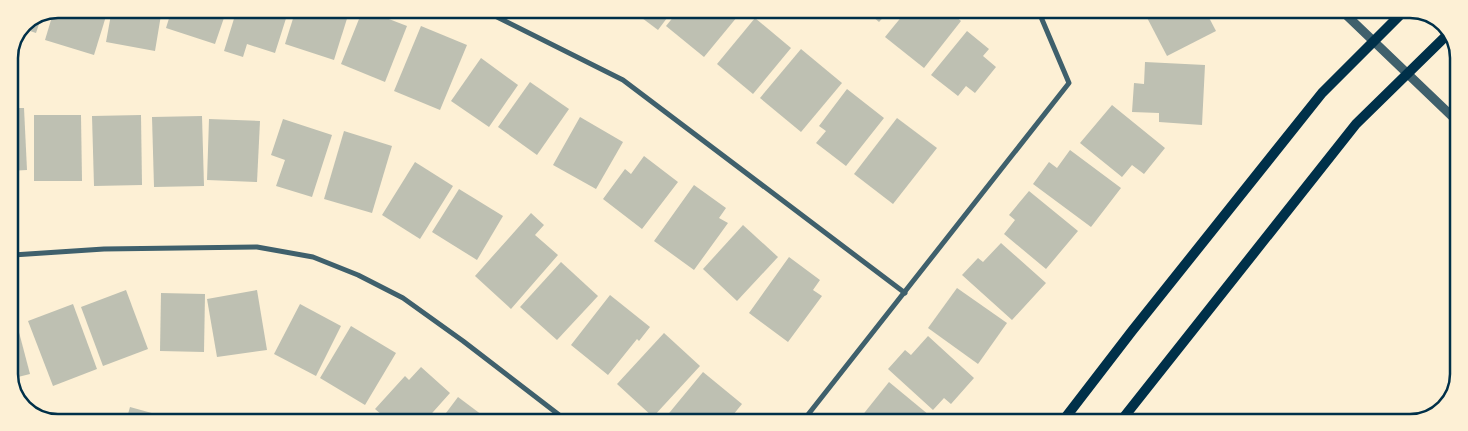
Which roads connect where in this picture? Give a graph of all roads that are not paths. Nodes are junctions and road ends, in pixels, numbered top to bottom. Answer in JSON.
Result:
{"nodes":[{"id":1,"x":499,"y":18,"type":"edge"},
{"id":2,"x":1041,"y":18,"type":"edge"},
{"id":3,"x":1348,"y":18,"type":"edge"},
{"id":4,"x":1397,"y":18,"type":"edge"},
{"id":5,"x":1445,"y":37,"type":"edge"},
{"id":6,"x":1374,"y":42,"type":"junction"},
{"id":7,"x":1407,"y":73,"type":"junction"},
{"id":8,"x":1450,"y":114,"type":"edge"},
{"id":9,"x":18,"y":255,"type":"edge"},
{"id":10,"x":904,"y":293,"type":"junction"},
{"id":11,"x":558,"y":414,"type":"edge"},
{"id":12,"x":808,"y":414,"type":"edge"},
{"id":13,"x":1068,"y":414,"type":"edge"},
{"id":14,"x":1126,"y":414,"type":"edge"}],
"edges":[{"from":1,"to":10,"type":"street"},
{"from":2,"to":10,"type":"street"},
{"from":3,"to":6,"type":"street"},
{"from":4,"to":6,"type":"main road"},
{"from":5,"to":7,"type":"main road"},
{"from":6,"to":7,"type":"street"},
{"from":6,"to":13,"type":"main road"},
{"from":7,"to":8,"type":"street"},
{"from":7,"to":14,"type":"main road"},
{"from":9,"to":11,"type":"street"},
{"from":10,"to":12,"type":"street"}]}
